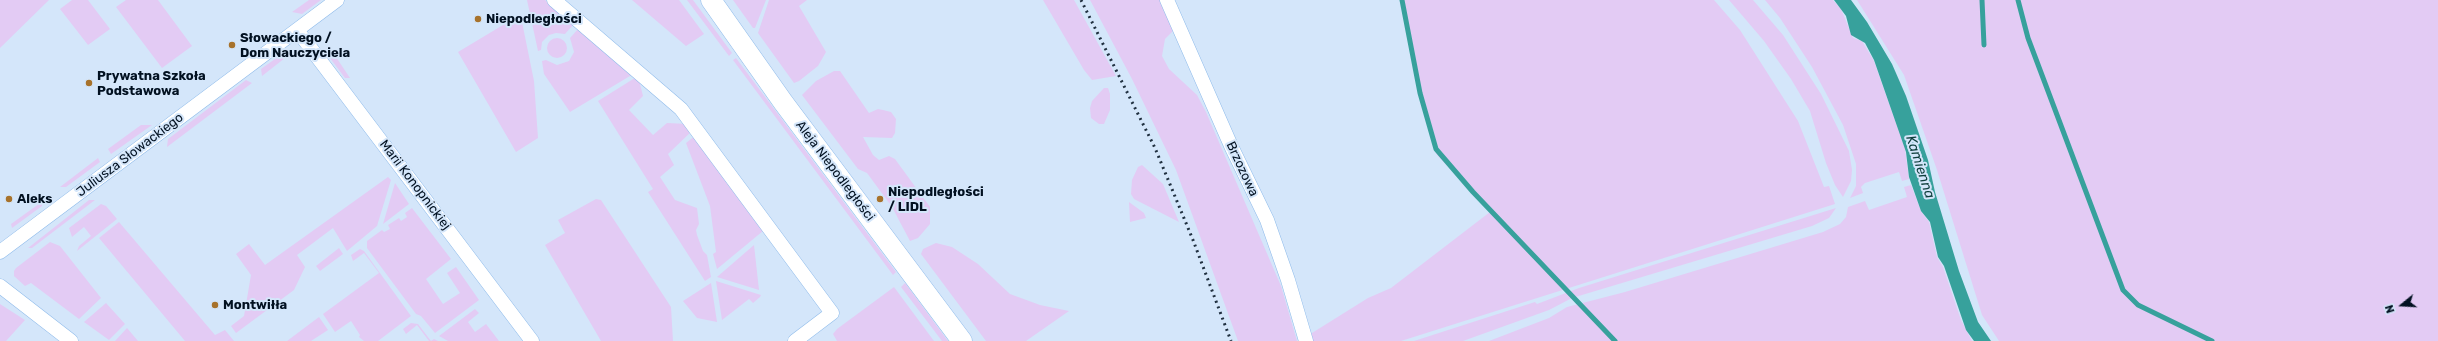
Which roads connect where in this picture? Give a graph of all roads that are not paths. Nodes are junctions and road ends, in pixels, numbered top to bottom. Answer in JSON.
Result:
{"nodes":[{"id":1,"x":337,"y":0,"type":"edge"},
{"id":2,"x":554,"y":0,"type":"edge"},
{"id":3,"x":710,"y":0,"type":"edge"},
{"id":4,"x":1167,"y":0,"type":"edge"},
{"id":5,"x":297,"y":30,"type":"junction"},
{"id":6,"x":0,"y":252,"type":"edge"},
{"id":7,"x":0,"y":286,"type":"edge"},
{"id":8,"x":71,"y":341,"type":"edge"},
{"id":9,"x":532,"y":341,"type":"edge"},
{"id":10,"x":795,"y":341,"type":"edge"},
{"id":11,"x":962,"y":341,"type":"edge"},
{"id":12,"x":1306,"y":341,"type":"edge"}],
"edges":[{"from":1,"to":5,"type":"street","name":"Juliusza Słowackiego"},
{"from":2,"to":10,"type":"street"},
{"from":3,"to":11,"type":"street","name":"Aleja Niepodległości"},
{"from":4,"to":12,"type":"street","name":"Brzozowa"},
{"from":5,"to":6,"type":"street","name":"Juliusza Słowackiego"},
{"from":5,"to":9,"type":"street","name":"Marii Konopnickiej"},
{"from":7,"to":8,"type":"street"}]}
